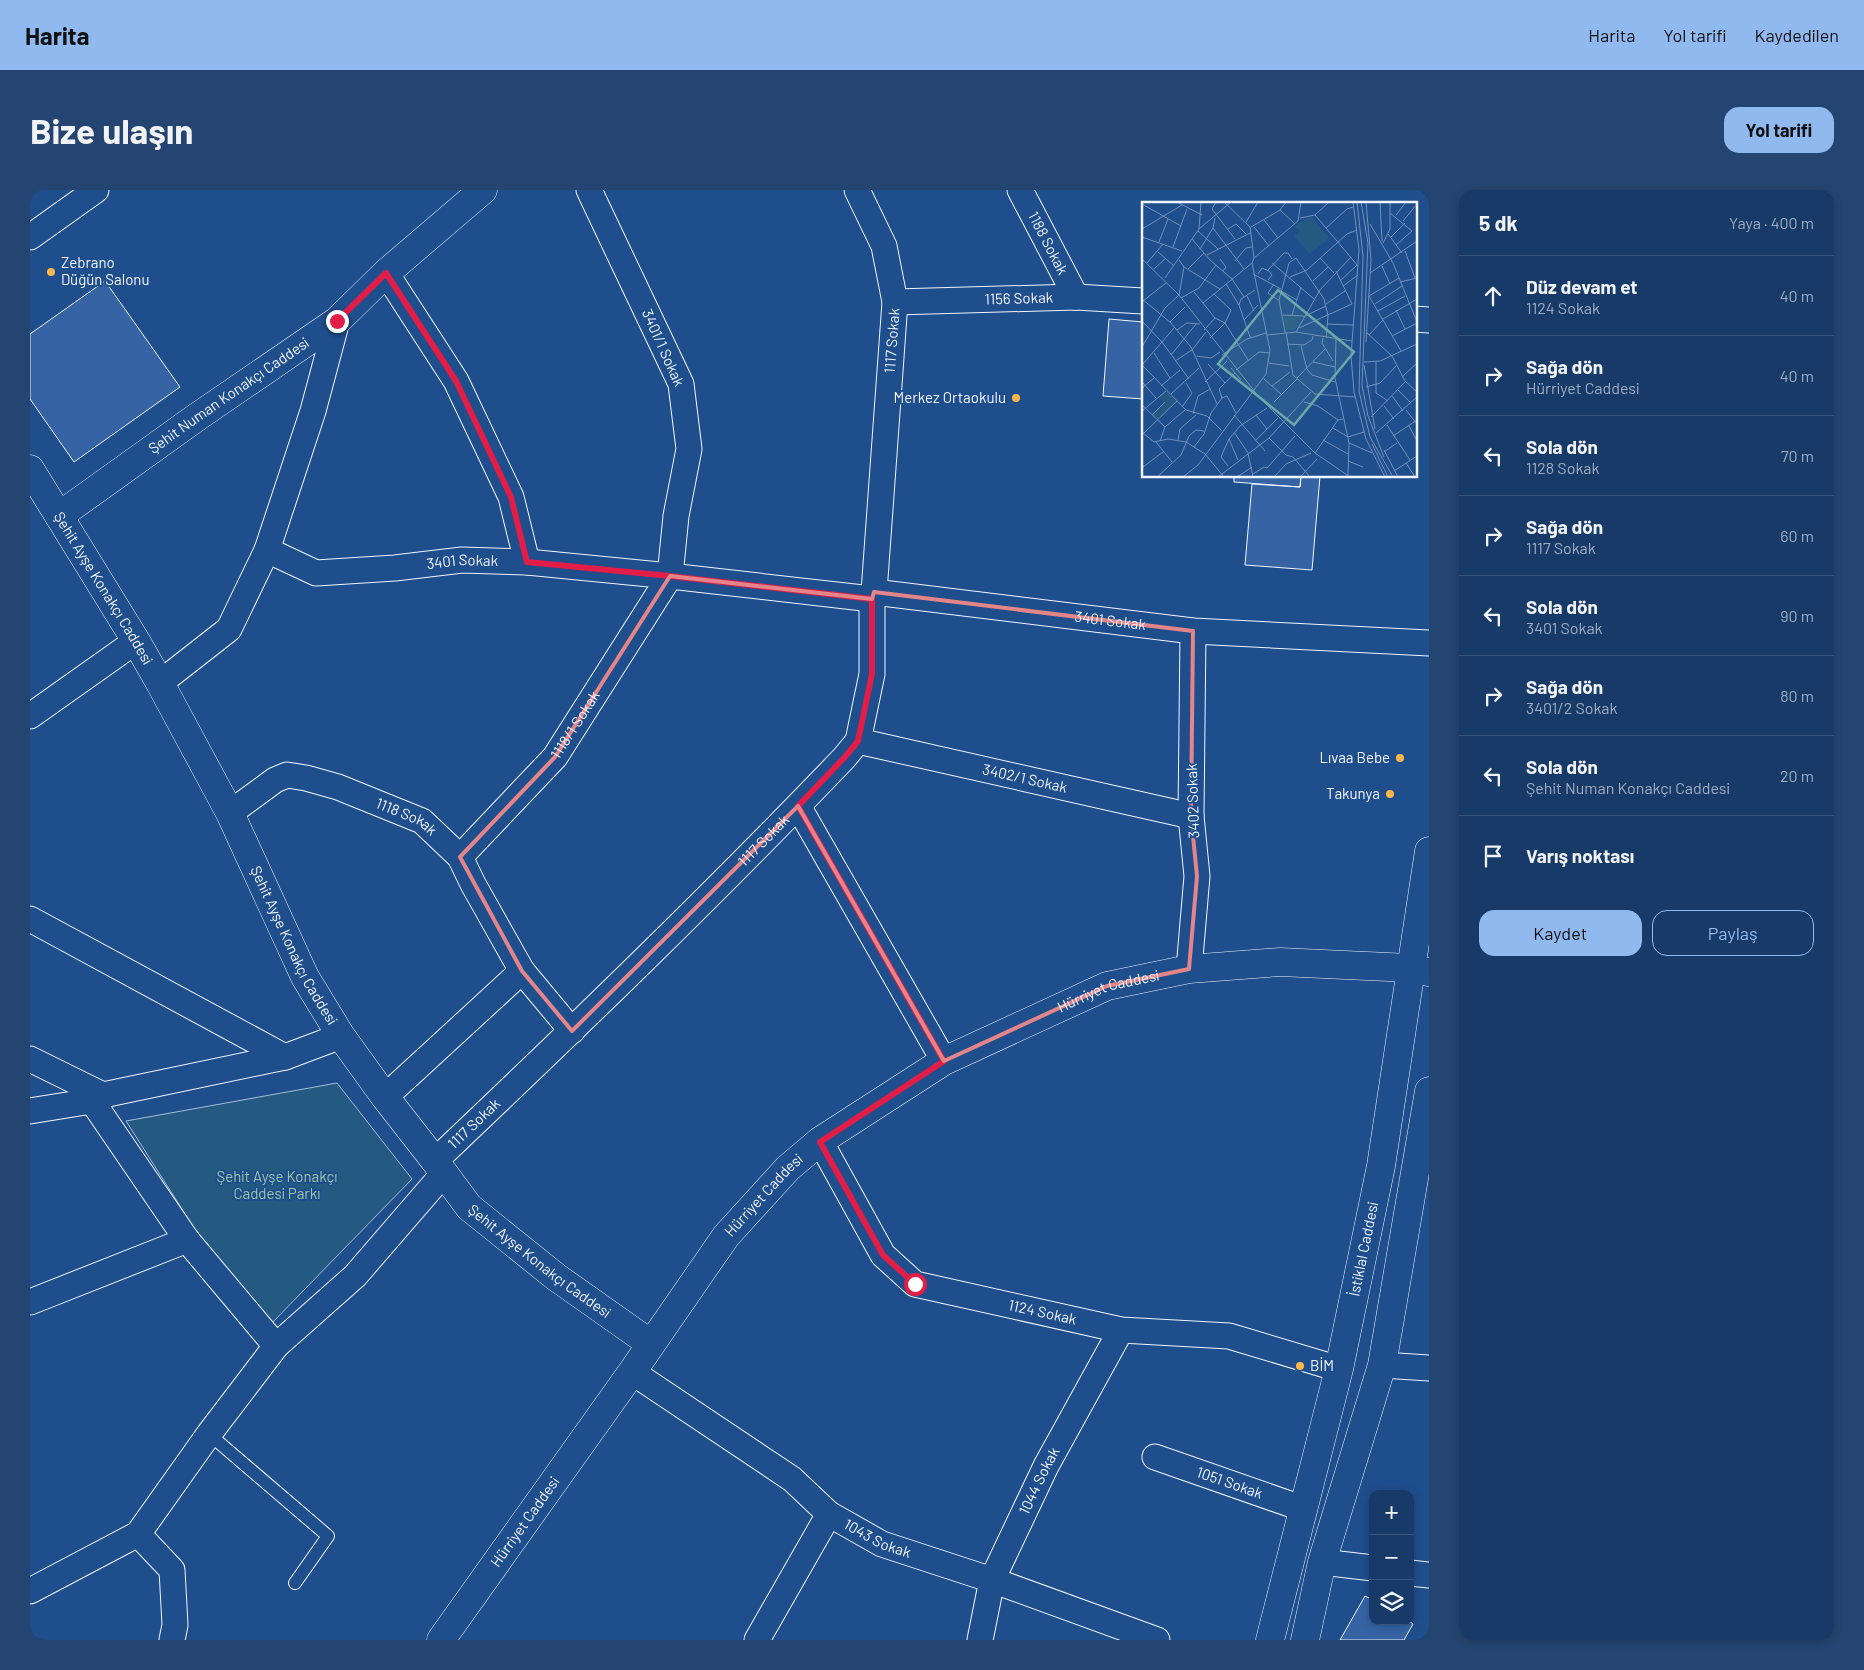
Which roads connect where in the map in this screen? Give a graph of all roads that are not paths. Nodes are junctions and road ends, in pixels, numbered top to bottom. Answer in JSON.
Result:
{"nodes":[{"id":1,"x":96,"y":190,"type":"edge"},
{"id":2,"x":483,"y":190,"type":"edge"},
{"id":3,"x":589,"y":190,"type":"edge"},
{"id":4,"x":857,"y":190,"type":"edge"},
{"id":5,"x":1020,"y":190,"type":"edge"},
{"id":6,"x":30,"y":237,"type":"edge"},
{"id":7,"x":386,"y":273,"type":"junction"},
{"id":8,"x":1076,"y":297,"type":"junction"},
{"id":9,"x":1142,"y":301,"type":"edge"},
{"id":10,"x":895,"y":302,"type":"junction"},
{"id":11,"x":1416,"y":319,"type":"edge"},
{"id":12,"x":1429,"y":320,"type":"edge"},
{"id":13,"x":337,"y":321,"type":"junction"},
{"id":14,"x":30,"y":469,"type":"edge"},
{"id":15,"x":59,"y":516,"type":"junction"},
{"id":16,"x":267,"y":550,"type":"junction"},
{"id":17,"x":527,"y":562,"type":"junction"},
{"id":18,"x":670,"y":576,"type":"junction"},
{"id":19,"x":873,"y":596,"type":"junction"},
{"id":20,"x":1193,"y":631,"type":"junction"},
{"id":21,"x":136,"y":641,"type":"junction"},
{"id":22,"x":1429,"y":643,"type":"edge"},
{"id":23,"x":160,"y":683,"type":"junction"},
{"id":24,"x":30,"y":716,"type":"edge"},
{"id":25,"x":858,"y":741,"type":"junction"},
{"id":26,"x":798,"y":806,"type":"junction"},
{"id":27,"x":230,"y":814,"type":"junction"},
{"id":28,"x":1191,"y":816,"type":"junction"},
{"id":29,"x":1429,"y":850,"type":"edge"},
{"id":30,"x":460,"y":857,"type":"junction"},
{"id":31,"x":30,"y":919,"type":"edge"},
{"id":32,"x":1189,"y":969,"type":"junction"},
{"id":33,"x":1420,"y":970,"type":"edge"},
{"id":34,"x":522,"y":971,"type":"junction"},
{"id":35,"x":572,"y":1031,"type":"junction"},
{"id":36,"x":341,"y":1036,"type":"junction"},
{"id":37,"x":285,"y":1057,"type":"junction"},
{"id":38,"x":30,"y":1059,"type":"edge"},
{"id":39,"x":944,"y":1061,"type":"junction"},
{"id":40,"x":1429,"y":1091,"type":"edge"},
{"id":41,"x":98,"y":1098,"type":"junction"},
{"id":42,"x":385,"y":1098,"type":"junction"},
{"id":43,"x":30,"y":1111,"type":"edge"},
{"id":44,"x":820,"y":1142,"type":"junction"},
{"id":45,"x":440,"y":1167,"type":"junction"},
{"id":46,"x":187,"y":1240,"type":"junction"},
{"id":47,"x":30,"y":1302,"type":"edge"},
{"id":48,"x":1121,"y":1330,"type":"junction"},
{"id":49,"x":651,"y":1344,"type":"junction"},
{"id":50,"x":276,"y":1346,"type":"junction"},
{"id":51,"x":1382,"y":1365,"type":"junction"},
{"id":52,"x":1429,"y":1368,"type":"edge"},
{"id":53,"x":1339,"y":1370,"type":"junction"},
{"id":54,"x":632,"y":1372,"type":"junction"},
{"id":55,"x":209,"y":1434,"type":"junction"},
{"id":56,"x":1155,"y":1457,"type":"dead end"},
{"id":57,"x":1304,"y":1509,"type":"junction"},
{"id":58,"x":829,"y":1514,"type":"junction"},
{"id":59,"x":138,"y":1534,"type":"junction"},
{"id":60,"x":1322,"y":1562,"type":"junction"},
{"id":61,"x":1369,"y":1568,"type":"edge"},
{"id":62,"x":1414,"y":1573,"type":"edge"},
{"id":63,"x":1429,"y":1575,"type":"edge"},
{"id":64,"x":992,"y":1580,"type":"junction"},
{"id":65,"x":295,"y":1583,"type":"dead end"},
{"id":66,"x":30,"y":1591,"type":"edge"},
{"id":67,"x":172,"y":1640,"type":"edge"},
{"id":68,"x":441,"y":1640,"type":"edge"},
{"id":69,"x":757,"y":1640,"type":"edge"},
{"id":70,"x":980,"y":1640,"type":"edge"},
{"id":71,"x":1157,"y":1640,"type":"edge"},
{"id":72,"x":1270,"y":1640,"type":"edge"},
{"id":73,"x":1305,"y":1640,"type":"edge"}],
"edges":[{"from":1,"to":6,"type":"street"},
{"from":2,"to":7,"type":"street","name":"Şehit Numan Konakçı Caddesi"},
{"from":3,"to":18,"type":"street","name":"3401/1 Sokak"},
{"from":4,"to":10,"type":"street","name":"1117 Sokak"},
{"from":5,"to":8,"type":"street","name":"1188 Sokak"},
{"from":7,"to":13,"type":"street","name":"Şehit Numan Konakçı Caddesi"},
{"from":7,"to":17,"type":"street"},
{"from":8,"to":9,"type":"street","name":"1156 Sokak"},
{"from":8,"to":10,"type":"street","name":"1156 Sokak"},
{"from":10,"to":19,"type":"street","name":"1117 Sokak"},
{"from":11,"to":12,"type":"street"},
{"from":13,"to":15,"type":"street","name":"Şehit Numan Konakçı Caddesi"},
{"from":13,"to":16,"type":"street"},
{"from":14,"to":15,"type":"street","name":"Şehit Ayşe Konakçı Caddesi"},
{"from":15,"to":21,"type":"street","name":"Şehit Ayşe Konakçı Caddesi"},
{"from":16,"to":17,"type":"street","name":"3401 Sokak"},
{"from":16,"to":23,"type":"street"},
{"from":17,"to":18,"type":"street","name":"3401 Sokak"},
{"from":18,"to":19,"type":"street","name":"3401 Sokak"},
{"from":18,"to":30,"type":"street","name":"1118/1 Sokak"},
{"from":19,"to":20,"type":"street","name":"3401 Sokak"},
{"from":19,"to":25,"type":"street","name":"1117 Sokak"},
{"from":20,"to":22,"type":"street","name":"3401 Sokak"},
{"from":20,"to":28,"type":"street","name":"3402 Sokak"},
{"from":21,"to":23,"type":"street","name":"Şehit Ayşe Konakçı Caddesi"},
{"from":21,"to":24,"type":"street"},
{"from":23,"to":27,"type":"street","name":"Şehit Ayşe Konakçı Caddesi"},
{"from":25,"to":26,"type":"street","name":"1117 Sokak"},
{"from":25,"to":28,"type":"street","name":"3402/1 Sokak"},
{"from":26,"to":35,"type":"street","name":"1117 Sokak"},
{"from":26,"to":39,"type":"street"},
{"from":27,"to":30,"type":"street","name":"1118 Sokak"},
{"from":27,"to":36,"type":"street","name":"Şehit Ayşe Konakçı Caddesi"},
{"from":28,"to":32,"type":"street","name":"3402 Sokak"},
{"from":29,"to":33,"type":"street","name":"İstiklal Caddesi"},
{"from":30,"to":34,"type":"street","name":"1118 Sokak"},
{"from":31,"to":37,"type":"street"},
{"from":32,"to":33,"type":"street","name":"Hürriyet Caddesi"},
{"from":32,"to":39,"type":"street","name":"Hürriyet Caddesi"},
{"from":33,"to":53,"type":"street","name":"İstiklal Caddesi"},
{"from":34,"to":35,"type":"street","name":"1118 Sokak"},
{"from":34,"to":42,"type":"street"},
{"from":35,"to":45,"type":"street","name":"1117 Sokak"},
{"from":36,"to":37,"type":"street"},
{"from":36,"to":42,"type":"street","name":"Şehit Ayşe Konakçı Caddesi"},
{"from":37,"to":41,"type":"street"},
{"from":38,"to":41,"type":"street"},
{"from":39,"to":44,"type":"street","name":"Hürriyet Caddesi"},
{"from":40,"to":51,"type":"street"},
{"from":41,"to":43,"type":"street"},
{"from":41,"to":46,"type":"street"},
{"from":42,"to":45,"type":"street","name":"Şehit Ayşe Konakçı Caddesi"},
{"from":44,"to":48,"type":"street","name":"1124 Sokak"},
{"from":44,"to":49,"type":"street","name":"Hürriyet Caddesi"},
{"from":45,"to":49,"type":"street","name":"Şehit Ayşe Konakçı Caddesi"},
{"from":45,"to":50,"type":"street","name":"1117 Sokak"},
{"from":46,"to":47,"type":"street"},
{"from":46,"to":50,"type":"street"},
{"from":48,"to":53,"type":"street","name":"1124 Sokak"},
{"from":48,"to":64,"type":"street","name":"1044 Sokak"},
{"from":49,"to":54,"type":"street","name":"Hürriyet Caddesi"},
{"from":50,"to":55,"type":"street","name":"1117 Sokak"},
{"from":51,"to":52,"type":"street"},
{"from":51,"to":60,"type":"street"},
{"from":53,"to":57,"type":"street","name":"İstiklal Caddesi"},
{"from":54,"to":58,"type":"street","name":"1043 Sokak"},
{"from":54,"to":68,"type":"street","name":"Hürriyet Caddesi"},
{"from":55,"to":59,"type":"street","name":"1117 Sokak"},
{"from":55,"to":65,"type":"lane"},
{"from":56,"to":57,"type":"street","name":"1051 Sokak"},
{"from":57,"to":72,"type":"street","name":"İstiklal Caddesi"},
{"from":58,"to":64,"type":"street","name":"1043 Sokak"},
{"from":58,"to":69,"type":"street"},
{"from":59,"to":66,"type":"street"},
{"from":59,"to":67,"type":"street"},
{"from":60,"to":61,"type":"street"},
{"from":60,"to":73,"type":"street"},
{"from":62,"to":63,"type":"street"},
{"from":64,"to":70,"type":"street","name":"1044 Sokak"},
{"from":64,"to":71,"type":"street","name":"1043 Sokak"}]}
